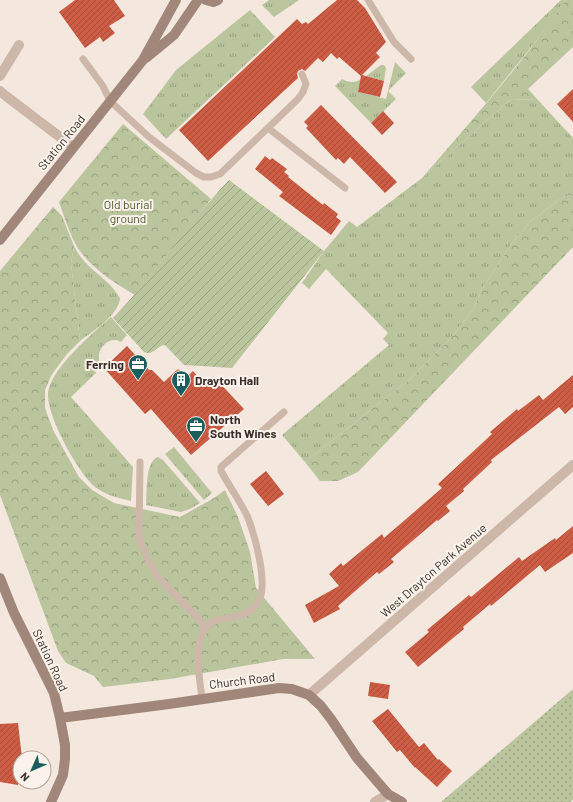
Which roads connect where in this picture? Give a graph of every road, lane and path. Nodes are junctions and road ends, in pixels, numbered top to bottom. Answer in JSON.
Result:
{"nodes":[{"id":1,"x":176,"y":0,"type":"edge"},
{"id":2,"x":198,"y":0,"type":"edge"},
{"id":3,"x":206,"y":0,"type":"edge"},
{"id":4,"x":218,"y":0,"type":"edge"},
{"id":5,"x":368,"y":0,"type":"edge"},
{"id":6,"x":19,"y":45,"type":"dead end"},
{"id":7,"x":82,"y":59,"type":"dead end"},
{"id":8,"x":411,"y":59,"type":"dead end"},
{"id":9,"x":143,"y":60,"type":"junction"},
{"id":10,"x":302,"y":74,"type":"dead end"},
{"id":11,"x":0,"y":76,"type":"edge"},
{"id":12,"x":0,"y":91,"type":"edge"},
{"id":13,"x":110,"y":101,"type":"junction"},
{"id":14,"x":268,"y":128,"type":"junction"},
{"id":15,"x":73,"y":147,"type":"junction"},
{"id":16,"x":345,"y":188,"type":"dead end"},
{"id":17,"x":0,"y":240,"type":"edge"},
{"id":18,"x":284,"y":412,"type":"dead end"},
{"id":19,"x":140,"y":462,"type":"dead end"},
{"id":20,"x":573,"y":465,"type":"edge"},
{"id":21,"x":0,"y":578,"type":"edge"},
{"id":22,"x":205,"y":629,"type":"junction"},
{"id":23,"x":309,"y":695,"type":"junction"},
{"id":24,"x":202,"y":699,"type":"junction"},
{"id":25,"x":60,"y":718,"type":"junction"},
{"id":26,"x":388,"y":794,"type":"junction"},
{"id":27,"x":51,"y":802,"type":"edge"},
{"id":28,"x":375,"y":802,"type":"edge"},
{"id":29,"x":402,"y":802,"type":"edge"}],
"edges":[{"from":1,"to":9,"type":"street","name":"Station Road"},
{"from":2,"to":9,"type":"street","name":"Station Road"},
{"from":3,"to":4,"type":"street"},
{"from":5,"to":8,"type":"lane"},
{"from":6,"to":11,"type":"street"},
{"from":7,"to":13,"type":"lane"},
{"from":9,"to":13,"type":"street","name":"Station Road"},
{"from":10,"to":14,"type":"lane"},
{"from":12,"to":15,"type":"street"},
{"from":13,"to":14,"type":"lane"},
{"from":13,"to":15,"type":"street","name":"Station Road"},
{"from":14,"to":16,"type":"lane"},
{"from":15,"to":17,"type":"street","name":"Station Road"},
{"from":18,"to":22,"type":"lane"},
{"from":19,"to":22,"type":"lane"},
{"from":20,"to":23,"type":"street","name":"West Drayton Park Avenue"},
{"from":21,"to":25,"type":"street","name":"Station Road"},
{"from":22,"to":24,"type":"lane"},
{"from":23,"to":24,"type":"street","name":"Church Road"},
{"from":23,"to":26,"type":"street","name":"Church Road"},
{"from":24,"to":25,"type":"street","name":"Church Road"},
{"from":25,"to":27,"type":"street","name":"Station Road"},
{"from":26,"to":28,"type":"street"},
{"from":26,"to":29,"type":"street","name":"Church Road"}]}
